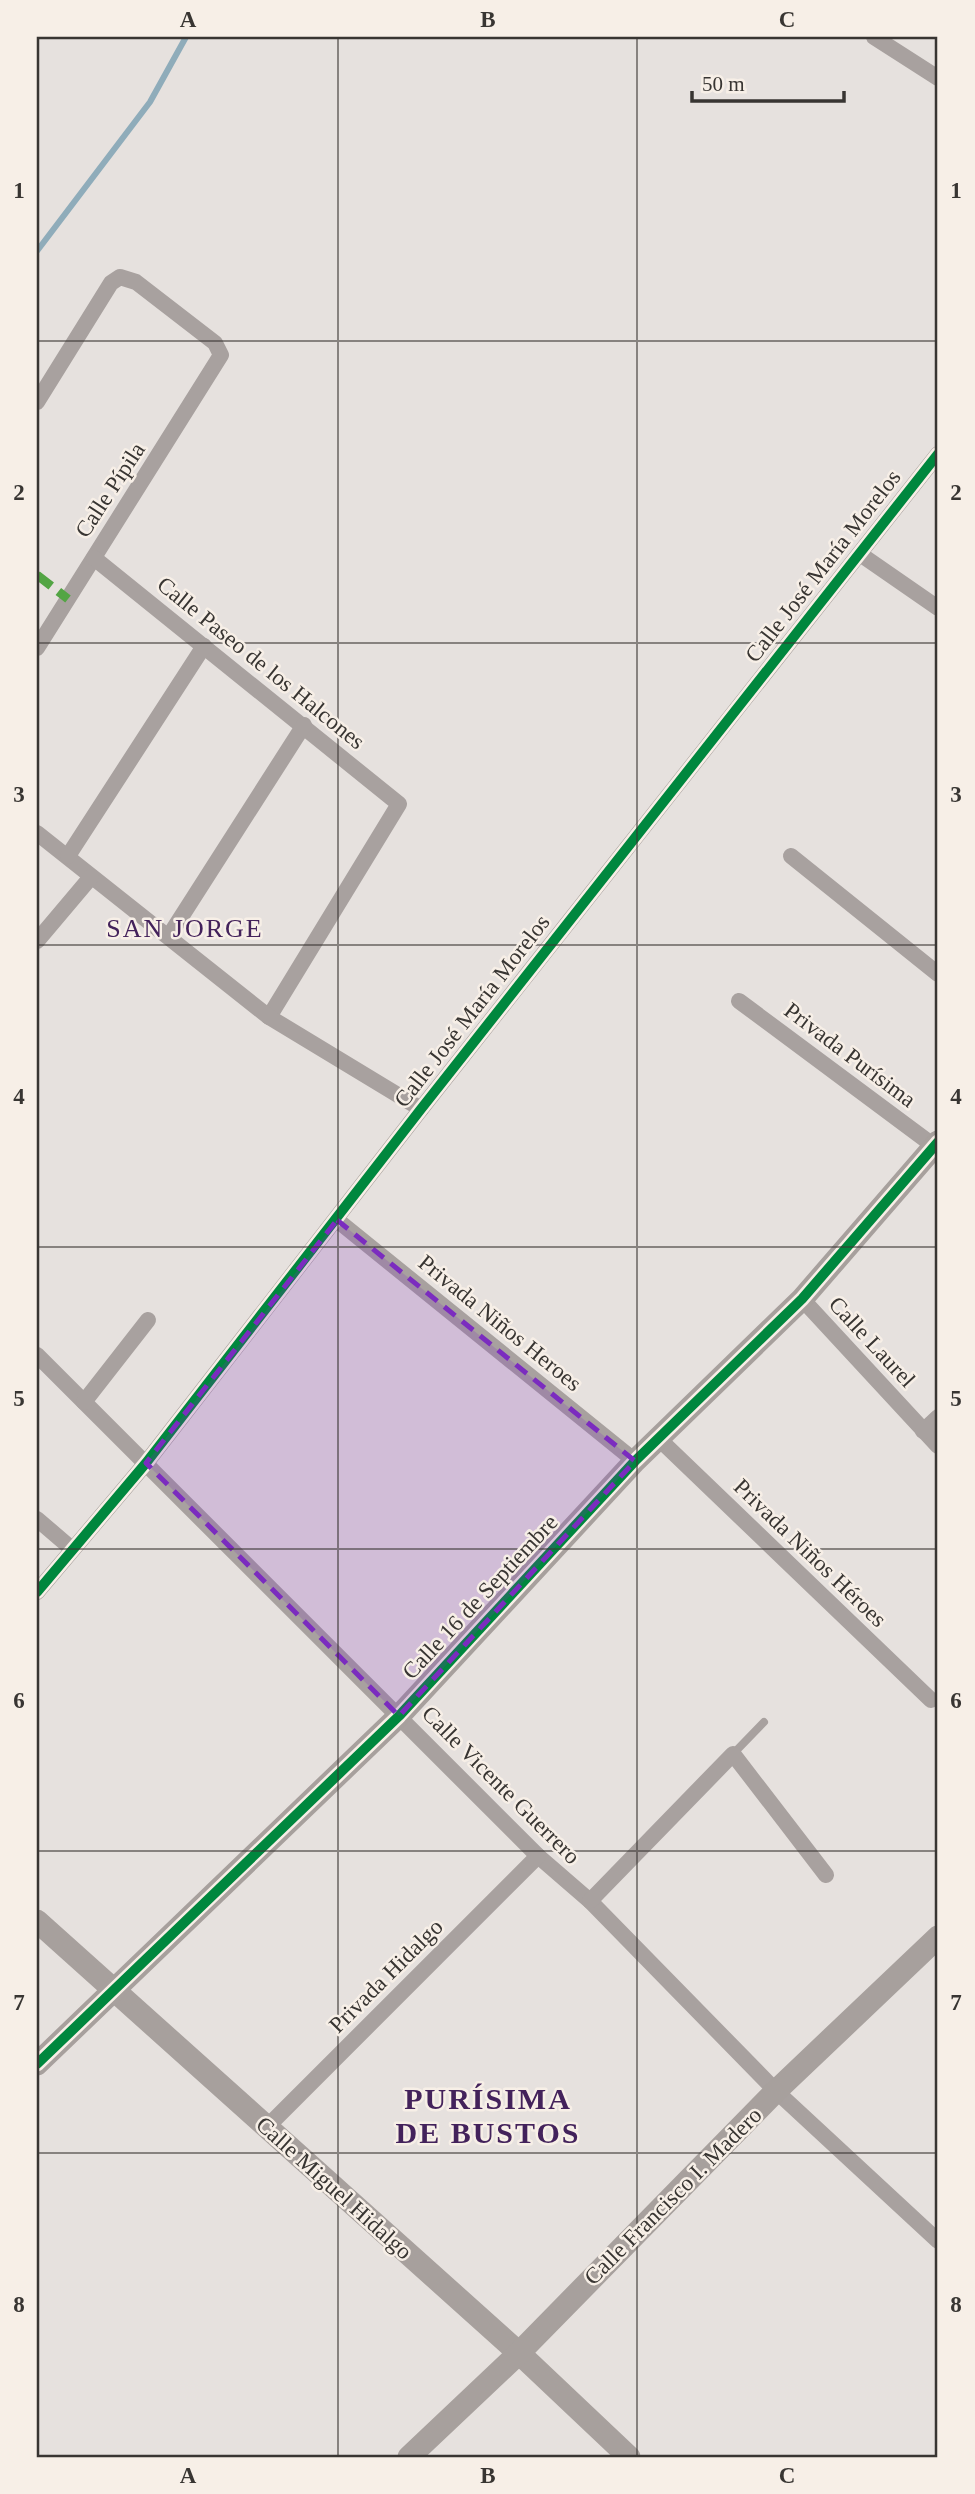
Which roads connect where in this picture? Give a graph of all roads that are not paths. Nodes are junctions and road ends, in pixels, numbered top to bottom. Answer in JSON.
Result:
{"nodes":[{"id":1,"x":874,"y":37,"type":"edge"},
{"id":2,"x":938,"y":78,"type":"edge"},
{"id":3,"x":37,"y":401,"type":"edge"},
{"id":4,"x":938,"y":454,"type":"edge"},
{"id":5,"x":860,"y":554,"type":"junction"},
{"id":6,"x":94,"y":558,"type":"junction"},
{"id":7,"x":938,"y":608,"type":"edge"},
{"id":8,"x":204,"y":646,"type":"junction"},
{"id":9,"x":37,"y":648,"type":"edge"},
{"id":10,"x":304,"y":725,"type":"junction"},
{"id":11,"x":37,"y":833,"type":"edge"},
{"id":12,"x":68,"y":856,"type":"junction"},
{"id":13,"x":791,"y":856,"type":"dead end"},
{"id":14,"x":92,"y":877,"type":"junction"},
{"id":15,"x":169,"y":936,"type":"junction"},
{"id":16,"x":37,"y":941,"type":"edge"},
{"id":17,"x":938,"y":974,"type":"edge"},
{"id":18,"x":739,"y":1001,"type":"dead end"},
{"id":19,"x":270,"y":1017,"type":"junction"},
{"id":20,"x":421,"y":1109,"type":"junction"},
{"id":21,"x":936,"y":1144,"type":"edge"},
{"id":22,"x":337,"y":1220,"type":"junction"},
{"id":23,"x":802,"y":1299,"type":"junction"},
{"id":24,"x":148,"y":1320,"type":"dead end"},
{"id":25,"x":37,"y":1355,"type":"edge"},
{"id":26,"x":84,"y":1402,"type":"junction"},
{"id":27,"x":938,"y":1417,"type":"edge"},
{"id":28,"x":923,"y":1432,"type":"junction"},
{"id":29,"x":658,"y":1438,"type":"junction"},
{"id":30,"x":938,"y":1446,"type":"edge"},
{"id":31,"x":635,"y":1461,"type":"junction"},
{"id":32,"x":146,"y":1463,"type":"junction"},
{"id":33,"x":37,"y":1519,"type":"edge"},
{"id":34,"x":72,"y":1549,"type":"junction"},
{"id":35,"x":37,"y":1592,"type":"edge"},
{"id":36,"x":931,"y":1700,"type":"dead end"},
{"id":37,"x":399,"y":1716,"type":"junction"},
{"id":38,"x":764,"y":1722,"type":"dead end"},
{"id":39,"x":733,"y":1754,"type":"junction"},
{"id":40,"x":538,"y":1856,"type":"junction"},
{"id":41,"x":826,"y":1875,"type":"dead end"},
{"id":42,"x":590,"y":1901,"type":"junction"},
{"id":43,"x":37,"y":1921,"type":"edge"},
{"id":44,"x":938,"y":1937,"type":"edge"},
{"id":45,"x":113,"y":1992,"type":"junction"},
{"id":46,"x":37,"y":2064,"type":"edge"},
{"id":47,"x":776,"y":2091,"type":"junction"},
{"id":48,"x":266,"y":2128,"type":"junction"},
{"id":49,"x":938,"y":2241,"type":"edge"},
{"id":50,"x":519,"y":2353,"type":"junction"},
{"id":51,"x":409,"y":2457,"type":"edge"},
{"id":52,"x":629,"y":2457,"type":"edge"}],
"edges":[{"from":1,"to":2,"type":"street"},
{"from":3,"to":6,"type":"street","name":"Calle Pípila"},
{"from":4,"to":5,"type":"street","name":"Calle José María Morelos"},
{"from":5,"to":7,"type":"street"},
{"from":5,"to":20,"type":"street","name":"Calle José María Morelos"},
{"from":6,"to":8,"type":"street","name":"Calle Paseo de los Halcones"},
{"from":6,"to":9,"type":"street","name":"Calle Pípila"},
{"from":8,"to":10,"type":"street","name":"Calle Paseo de los Halcones"},
{"from":8,"to":12,"type":"street"},
{"from":10,"to":15,"type":"street"},
{"from":10,"to":19,"type":"street","name":"Calle Paseo de los Halcones"},
{"from":11,"to":12,"type":"street"},
{"from":12,"to":14,"type":"street"},
{"from":13,"to":17,"type":"street"},
{"from":14,"to":15,"type":"street"},
{"from":14,"to":16,"type":"street"},
{"from":15,"to":19,"type":"street"},
{"from":18,"to":21,"type":"street","name":"Privada Purísima"},
{"from":19,"to":20,"type":"street"},
{"from":20,"to":22,"type":"street","name":"Calle José María Morelos"},
{"from":21,"to":23,"type":"street","name":"Calle 16 de Septiembre"},
{"from":22,"to":31,"type":"street","name":"Privada Niños Heroes"},
{"from":22,"to":32,"type":"street","name":"Calle José María Morelos"},
{"from":23,"to":28,"type":"street","name":"Calle Laurel"},
{"from":23,"to":29,"type":"street","name":"Calle 16 de Septiembre"},
{"from":24,"to":26,"type":"street"},
{"from":25,"to":26,"type":"street","name":"Calle Vicente Guerrero"},
{"from":26,"to":32,"type":"street","name":"Calle Vicente Guerrero"},
{"from":27,"to":28,"type":"street"},
{"from":28,"to":30,"type":"street","name":"Calle Laurel"},
{"from":29,"to":31,"type":"street","name":"Calle 16 de Septiembre"},
{"from":29,"to":36,"type":"street","name":"Privada Niños Héroes"},
{"from":31,"to":37,"type":"street","name":"Calle 16 de Septiembre"},
{"from":32,"to":34,"type":"street","name":"Calle José María Morelos"},
{"from":32,"to":37,"type":"street","name":"Calle Vicente Guerrero"},
{"from":33,"to":34,"type":"street"},
{"from":34,"to":35,"type":"street","name":"Calle José María Morelos"},
{"from":37,"to":40,"type":"street","name":"Calle Vicente Guerrero"},
{"from":37,"to":45,"type":"street","name":"Calle 16 de Septiembre"},
{"from":38,"to":39,"type":"lane"},
{"from":39,"to":41,"type":"street"},
{"from":39,"to":42,"type":"street"},
{"from":40,"to":42,"type":"street","name":"Calle Vicente Guerrero"},
{"from":40,"to":48,"type":"street","name":"Privada Hidalgo"},
{"from":42,"to":47,"type":"street","name":"Calle Vicente Guerrero"},
{"from":43,"to":45,"type":"street","name":"Calle Miguel Hidalgo"},
{"from":44,"to":47,"type":"street","name":"Calle Francisco I. Madero"},
{"from":45,"to":46,"type":"street","name":"Calle 16 de Septiembre"},
{"from":45,"to":48,"type":"street","name":"Calle Miguel Hidalgo"},
{"from":47,"to":49,"type":"street","name":"Calle Vicente Guerrero"},
{"from":47,"to":50,"type":"street","name":"Calle Francisco I. Madero"},
{"from":48,"to":50,"type":"street","name":"Calle Miguel Hidalgo"},
{"from":50,"to":51,"type":"street","name":"Calle Francisco I. Madero"},
{"from":50,"to":52,"type":"street","name":"Calle Miguel Hidalgo"}]}
